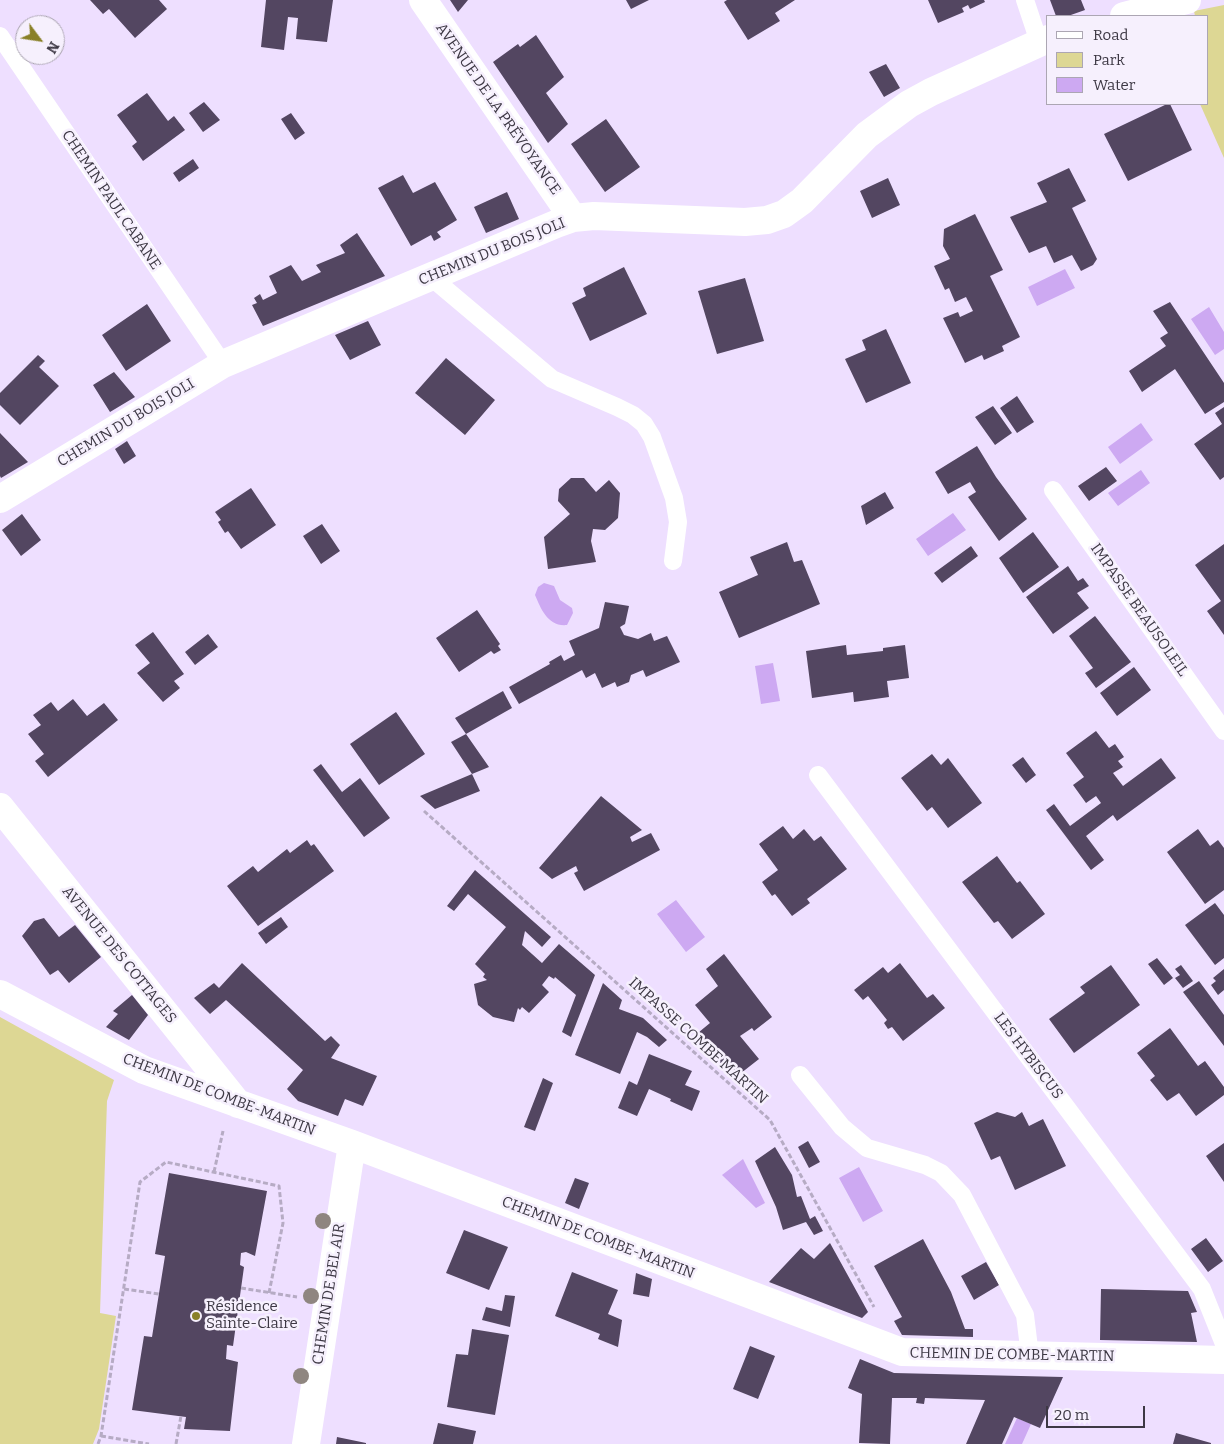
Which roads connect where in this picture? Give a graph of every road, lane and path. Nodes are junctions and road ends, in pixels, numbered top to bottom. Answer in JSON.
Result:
{"nodes":[{"id":1,"x":423,"y":0,"type":"edge"},
{"id":2,"x":1025,"y":0,"type":"edge"},
{"id":3,"x":1187,"y":0,"type":"edge"},
{"id":4,"x":1128,"y":15,"type":"edge"},
{"id":5,"x":0,"y":36,"type":"edge"},
{"id":6,"x":1043,"y":40,"type":"edge"},
{"id":7,"x":573,"y":218,"type":"junction"},
{"id":8,"x":431,"y":276,"type":"junction"},
{"id":9,"x":222,"y":364,"type":"junction"},
{"id":10,"x":1053,"y":490,"type":"dead end"},
{"id":11,"x":0,"y":499,"type":"edge"},
{"id":12,"x":673,"y":561,"type":"dead end"},
{"id":13,"x":1224,"y":730,"type":"edge"},
{"id":14,"x":818,"y":775,"type":"dead end"},
{"id":15,"x":0,"y":807,"type":"edge"},
{"id":16,"x":424,"y":812,"type":"dead end"},
{"id":17,"x":0,"y":994,"type":"edge"},
{"id":18,"x":800,"y":1075,"type":"dead end"},
{"id":19,"x":238,"y":1104,"type":"junction"},
{"id":20,"x":223,"y":1130,"type":"dead end"},
{"id":21,"x":352,"y":1144,"type":"junction"},
{"id":22,"x":214,"y":1172,"type":"junction"},
{"id":23,"x":241,"y":1288,"type":"dead end"},
{"id":24,"x":124,"y":1289,"type":"junction"},
{"id":25,"x":269,"y":1293,"type":"junction"},
{"id":26,"x":159,"y":1294,"type":"dead end"},
{"id":27,"x":298,"y":1297,"type":"dead end"},
{"id":28,"x":876,"y":1344,"type":"junction"},
{"id":29,"x":1224,"y":1344,"type":"edge"},
{"id":30,"x":1030,"y":1356,"type":"junction"},
{"id":31,"x":1224,"y":1360,"type":"edge"},
{"id":32,"x":181,"y":1416,"type":"dead end"},
{"id":33,"x":102,"y":1436,"type":"junction"},
{"id":34,"x":98,"y":1444,"type":"edge"},
{"id":35,"x":150,"y":1444,"type":"edge"},
{"id":36,"x":176,"y":1444,"type":"edge"},
{"id":37,"x":306,"y":1444,"type":"edge"}],
"edges":[{"from":1,"to":7,"type":"street","name":"AVENUE DE LA PRÉVOYANCE"},
{"from":2,"to":6,"type":"lane","name":"CHEMIN DU BOIS JOLI"},
{"from":3,"to":4,"type":"street"},
{"from":5,"to":9,"type":"lane","name":"CHEMIN PAUL CABANE"},
{"from":6,"to":7,"type":"street","name":"CHEMIN DU BOIS JOLI"},
{"from":7,"to":8,"type":"street","name":"CHEMIN DU BOIS JOLI"},
{"from":8,"to":9,"type":"street","name":"CHEMIN DU BOIS JOLI"},
{"from":8,"to":12,"type":"lane"},
{"from":9,"to":11,"type":"street","name":"CHEMIN DU BOIS JOLI"},
{"from":10,"to":13,"type":"lane","name":"IMPASSE BEAUSOLEIL"},
{"from":14,"to":29,"type":"lane","name":"LES HYBISCUS"},
{"from":15,"to":19,"type":"street","name":"AVENUE DES COTTAGES"},
{"from":16,"to":28,"type":"path","name":"IMPASSE COMBE MARTIN"},
{"from":17,"to":19,"type":"street","name":"CHEMIN DE COMBE-MARTIN"},
{"from":18,"to":30,"type":"lane"},
{"from":19,"to":21,"type":"street","name":"CHEMIN DE COMBE-MARTIN"},
{"from":20,"to":22,"type":"path"},
{"from":21,"to":28,"type":"street","name":"CHEMIN DE COMBE-MARTIN"},
{"from":21,"to":37,"type":"street","name":"CHEMIN DE BEL AIR"},
{"from":22,"to":24,"type":"path"},
{"from":22,"to":25,"type":"path"},
{"from":23,"to":25,"type":"path"},
{"from":24,"to":26,"type":"path"},
{"from":24,"to":33,"type":"path"},
{"from":25,"to":27,"type":"path"},
{"from":28,"to":30,"type":"street","name":"CHEMIN DE COMBE-MARTIN"},
{"from":30,"to":31,"type":"street","name":"CHEMIN DE COMBE-MARTIN"},
{"from":32,"to":36,"type":"path"},
{"from":33,"to":34,"type":"path"},
{"from":33,"to":35,"type":"path"}]}
